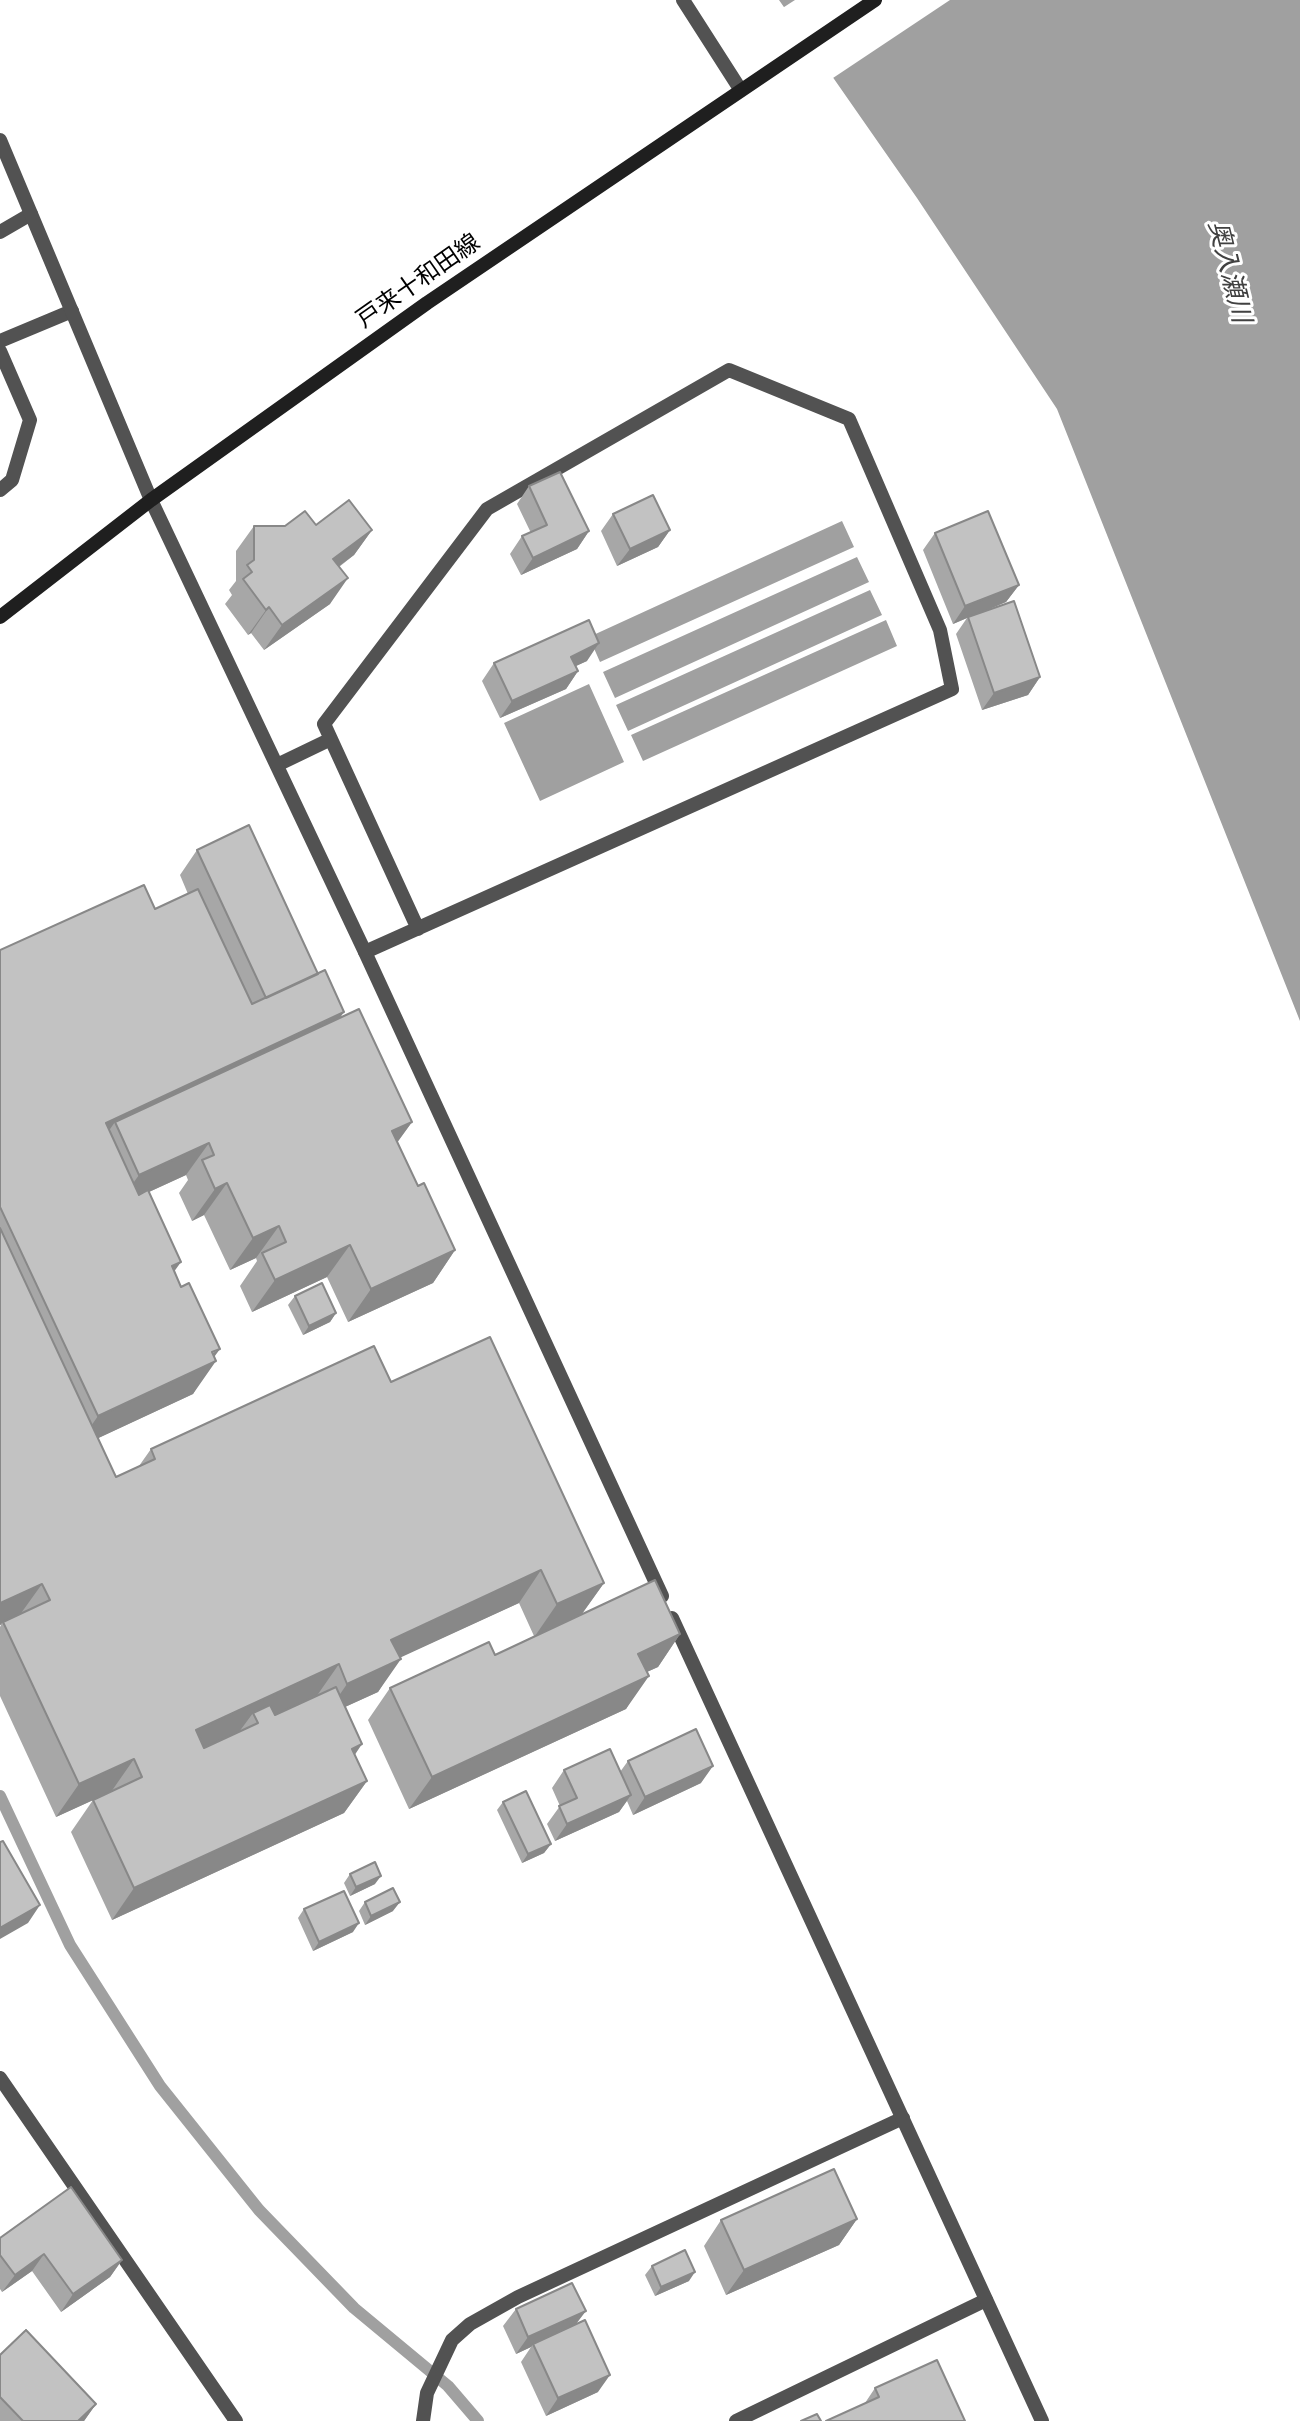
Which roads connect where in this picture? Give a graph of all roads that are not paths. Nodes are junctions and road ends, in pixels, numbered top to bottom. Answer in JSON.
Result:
{"nodes":[{"id":1,"x":682,"y":0,"type":"edge"},
{"id":2,"x":875,"y":0,"type":"edge"},
{"id":3,"x":740,"y":89,"type":"junction"},
{"id":4,"x":0,"y":139,"type":"edge"},
{"id":5,"x":31,"y":214,"type":"junction"},
{"id":6,"x":0,"y":232,"type":"edge"},
{"id":7,"x":72,"y":311,"type":"junction"},
{"id":8,"x":0,"y":341,"type":"edge"},
{"id":9,"x":0,"y":352,"type":"edge"},
{"id":10,"x":0,"y":490,"type":"edge"},
{"id":11,"x":151,"y":500,"type":"junction"},
{"id":12,"x":0,"y":617,"type":"edge"},
{"id":13,"x":331,"y":739,"type":"junction"},
{"id":14,"x":277,"y":765,"type":"junction"},
{"id":15,"x":418,"y":929,"type":"junction"},
{"id":16,"x":365,"y":952,"type":"junction"},
{"id":17,"x":0,"y":2078,"type":"edge"},
{"id":18,"x":903,"y":2118,"type":"junction"},
{"id":19,"x":986,"y":2300,"type":"junction"},
{"id":20,"x":236,"y":2421,"type":"edge"},
{"id":21,"x":423,"y":2421,"type":"edge"},
{"id":22,"x":736,"y":2421,"type":"edge"},
{"id":23,"x":1042,"y":2421,"type":"edge"}],
"edges":[{"from":1,"to":3,"type":"street"},
{"from":2,"to":3,"type":"main road","name":"戸来十和田線"},
{"from":3,"to":11,"type":"main road","name":"戸来十和田線"},
{"from":4,"to":5,"type":"street"},
{"from":5,"to":6,"type":"street"},
{"from":5,"to":7,"type":"street"},
{"from":7,"to":8,"type":"street"},
{"from":7,"to":11,"type":"street"},
{"from":9,"to":10,"type":"street"},
{"from":11,"to":12,"type":"main road","name":"戸来十和田線"},
{"from":11,"to":14,"type":"street"},
{"from":13,"to":14,"type":"street"},
{"from":13,"to":15,"type":"street"},
{"from":13,"to":15,"type":"street"},
{"from":14,"to":16,"type":"street"},
{"from":15,"to":16,"type":"street"},
{"from":16,"to":18,"type":"street"},
{"from":17,"to":20,"type":"street"},
{"from":18,"to":19,"type":"street"},
{"from":18,"to":21,"type":"street"},
{"from":19,"to":22,"type":"street"},
{"from":19,"to":23,"type":"street"}]}
